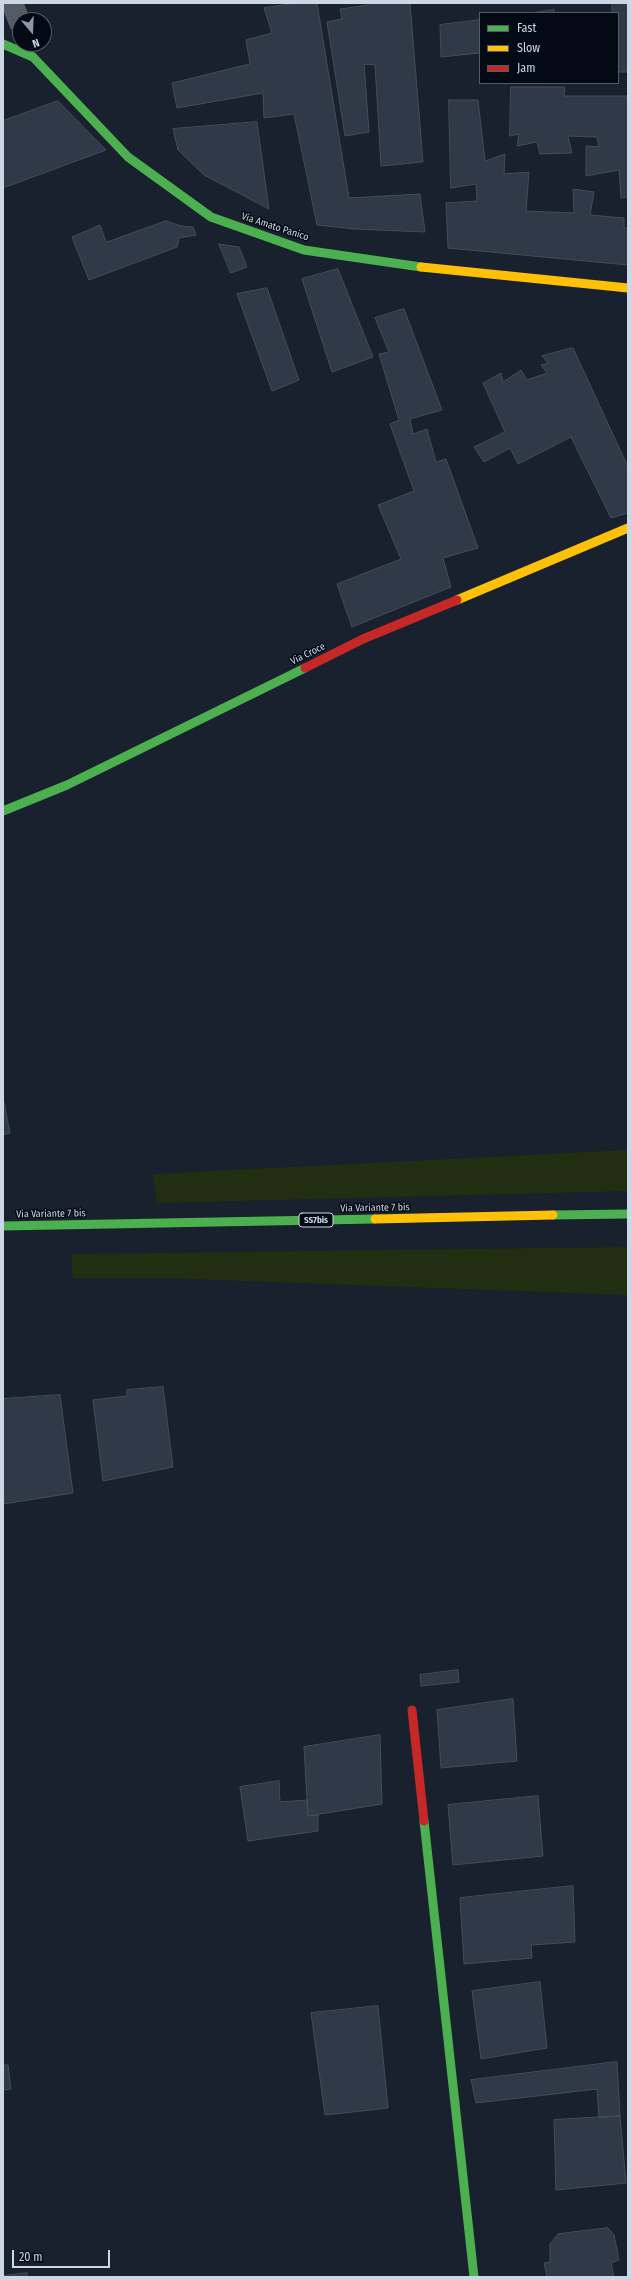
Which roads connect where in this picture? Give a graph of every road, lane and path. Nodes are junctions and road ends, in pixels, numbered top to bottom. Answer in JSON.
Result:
{"nodes":[{"id":1,"x":33,"y":52,"type":"edge"},
{"id":2,"x":628,"y":288,"type":"edge"},
{"id":3,"x":628,"y":528,"type":"edge"},
{"id":4,"x":3,"y":811,"type":"edge"},
{"id":5,"x":628,"y":1214,"type":"edge"},
{"id":6,"x":3,"y":1226,"type":"edge"},
{"id":7,"x":412,"y":1710,"type":"dead end"},
{"id":8,"x":474,"y":2277,"type":"edge"}],
"edges":[{"from":1,"to":2,"type":"street","name":"Via Amato Panico"},
{"from":3,"to":4,"type":"street","name":"Via Croce"},
{"from":5,"to":6,"type":"street","name":"Via Variante 7 bis","number":"SS7bis"},
{"from":7,"to":8,"type":"street"}]}
